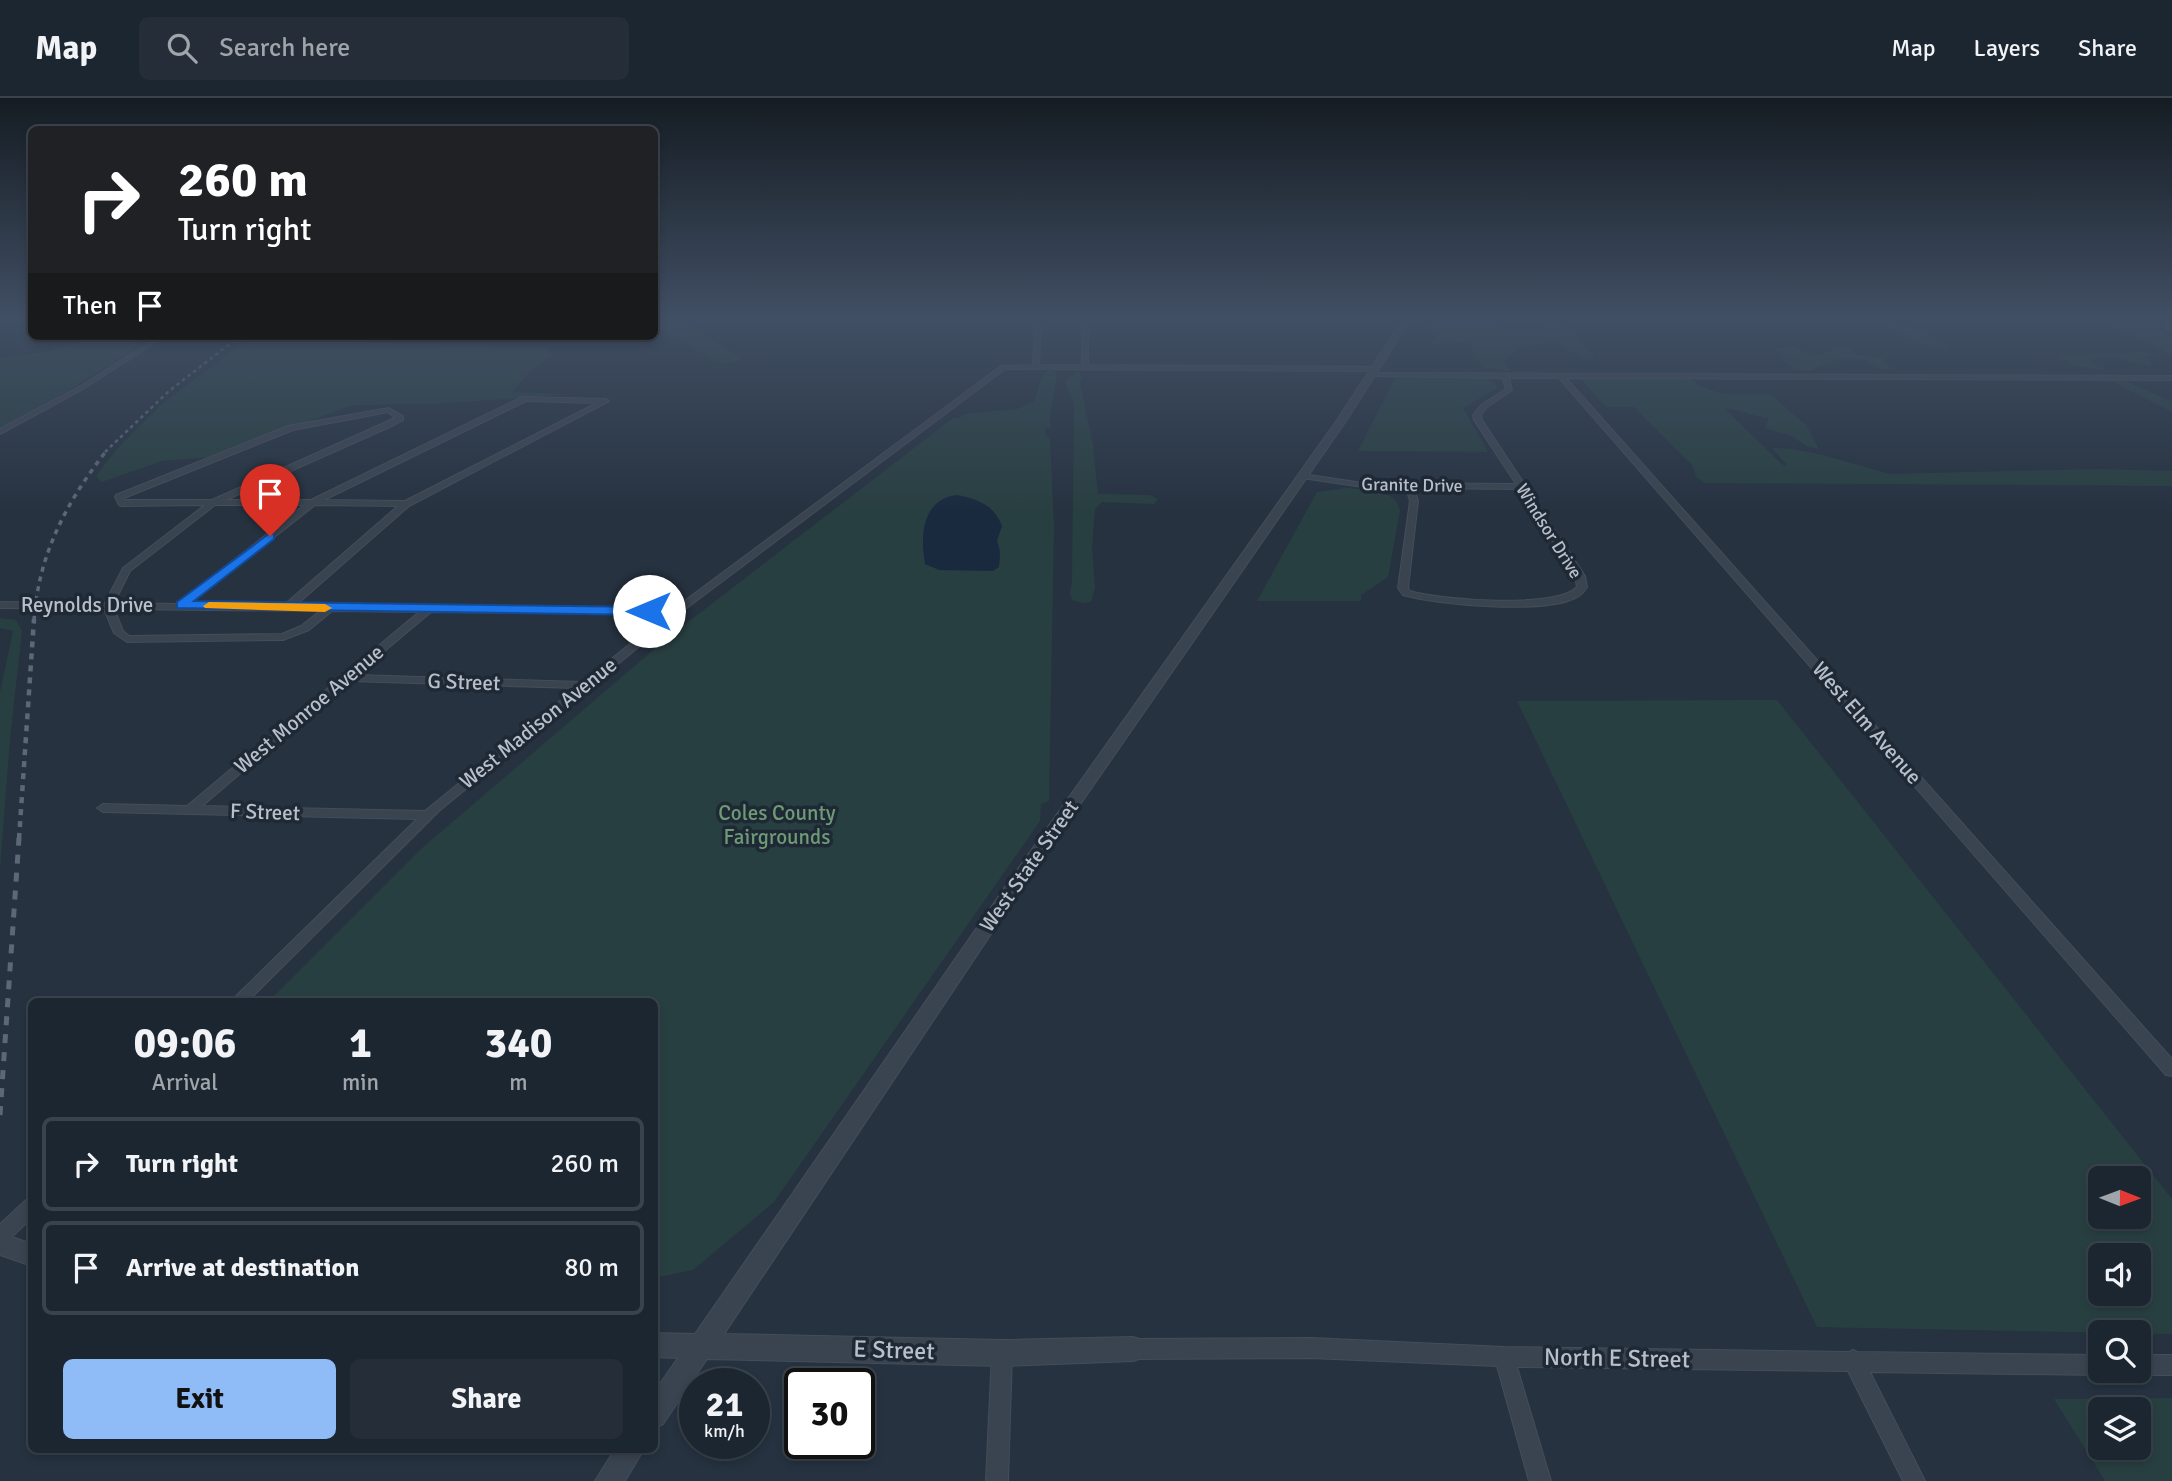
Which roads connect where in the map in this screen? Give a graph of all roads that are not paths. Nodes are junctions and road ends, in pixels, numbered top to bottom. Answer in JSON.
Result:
{"nodes":[{"id":1,"x":88,"y":384,"type":"edge"},
{"id":2,"x":981,"y":384,"type":"edge"},
{"id":3,"x":1365,"y":384,"type":"edge"},
{"id":4,"x":1509,"y":384,"type":"edge"},
{"id":5,"x":1568,"y":384,"type":"edge"},
{"id":6,"x":0,"y":432,"type":"edge"},
{"id":7,"x":1302,"y":476,"type":"junction"},
{"id":8,"x":1410,"y":486,"type":"junction"},
{"id":9,"x":1522,"y":487,"type":"junction"},
{"id":10,"x":314,"y":502,"type":"junction"},
{"id":11,"x":213,"y":503,"type":"junction"},
{"id":12,"x":406,"y":504,"type":"junction"},
{"id":13,"x":0,"y":605,"type":"edge"},
{"id":14,"x":182,"y":605,"type":"junction"},
{"id":15,"x":108,"y":606,"type":"junction"},
{"id":16,"x":286,"y":608,"type":"junction"},
{"id":17,"x":330,"y":608,"type":"junction"},
{"id":18,"x":428,"y":609,"type":"junction"},
{"id":19,"x":677,"y":611,"type":"junction"},
{"id":20,"x":345,"y":678,"type":"junction"},
{"id":21,"x":583,"y":685,"type":"junction"},
{"id":22,"x":103,"y":808,"type":"dead end"},
{"id":23,"x":191,"y":809,"type":"junction"},
{"id":24,"x":427,"y":815,"type":"junction"},
{"id":25,"x":242,"y":998,"type":"edge"},
{"id":26,"x":2172,"y":1070,"type":"edge"},
{"id":27,"x":28,"y":1210,"type":"edge"},
{"id":28,"x":0,"y":1236,"type":"edge"},
{"id":29,"x":0,"y":1244,"type":"edge"},
{"id":30,"x":28,"y":1254,"type":"edge"},
{"id":31,"x":703,"y":1344,"type":"junction"},
{"id":32,"x":658,"y":1345,"type":"edge"},
{"id":33,"x":1133,"y":1349,"type":"joint"},
{"id":34,"x":1002,"y":1353,"type":"junction"},
{"id":35,"x":1504,"y":1357,"type":"junction"},
{"id":36,"x":1853,"y":1360,"type":"junction"},
{"id":37,"x":2088,"y":1365,"type":"edge"},
{"id":38,"x":2151,"y":1365,"type":"edge"},
{"id":39,"x":2172,"y":1366,"type":"edge"},
{"id":40,"x":658,"y":1409,"type":"edge"},
{"id":41,"x":619,"y":1453,"type":"edge"},
{"id":42,"x":628,"y":1453,"type":"edge"},
{"id":43,"x":610,"y":1479,"type":"edge"},
{"id":44,"x":997,"y":1481,"type":"edge"},
{"id":45,"x":1540,"y":1481,"type":"edge"},
{"id":46,"x":1914,"y":1481,"type":"edge"}],
"edges":[{"from":1,"to":6,"type":"street"},
{"from":2,"to":19,"type":"street","name":"West Madison Avenue"},
{"from":3,"to":7,"type":"street","name":"West State Street"},
{"from":4,"to":9,"type":"street","name":"Windsor Drive"},
{"from":5,"to":26,"type":"street","name":"West Elm Avenue"},
{"from":7,"to":8,"type":"street","name":"Granite Drive"},
{"from":7,"to":31,"type":"street","name":"West State Street"},
{"from":8,"to":9,"type":"street","name":"Granite Drive"},
{"from":8,"to":9,"type":"street","name":"Windsor Drive"},
{"from":10,"to":11,"type":"street"},
{"from":10,"to":12,"type":"street"},
{"from":10,"to":12,"type":"street"},
{"from":10,"to":14,"type":"street"},
{"from":11,"to":11,"type":"street"},
{"from":11,"to":15,"type":"street"},
{"from":12,"to":16,"type":"street"},
{"from":13,"to":15,"type":"street","name":"Reynolds Drive"},
{"from":14,"to":15,"type":"street","name":"Reynolds Drive"},
{"from":14,"to":16,"type":"street","name":"Reynolds Drive"},
{"from":15,"to":17,"type":"street"},
{"from":16,"to":17,"type":"street","name":"Reynolds Drive"},
{"from":17,"to":18,"type":"street","name":"Reynolds Drive"},
{"from":18,"to":19,"type":"street","name":"Reynolds Drive"},
{"from":18,"to":20,"type":"street","name":"West Monroe Avenue"},
{"from":19,"to":21,"type":"street","name":"West Madison Avenue"},
{"from":20,"to":21,"type":"street","name":"G Street"},
{"from":20,"to":23,"type":"street","name":"West Monroe Avenue"},
{"from":21,"to":24,"type":"street","name":"West Madison Avenue"},
{"from":22,"to":23,"type":"street","name":"F Street"},
{"from":23,"to":24,"type":"street","name":"F Street"},
{"from":24,"to":25,"type":"street","name":"West Madison Avenue"},
{"from":27,"to":28,"type":"street"},
{"from":29,"to":30,"type":"street"},
{"from":31,"to":32,"type":"street","name":"E Street"},
{"from":31,"to":34,"type":"street","name":"E Street"},
{"from":31,"to":40,"type":"street","name":"West State Street"},
{"from":33,"to":34,"type":"street","name":"E Street"},
{"from":33,"to":35,"type":"street","name":"North E Street"},
{"from":34,"to":44,"type":"street"},
{"from":35,"to":36,"type":"street","name":"North E Street"},
{"from":35,"to":45,"type":"street"},
{"from":36,"to":37,"type":"street","name":"North E Street"},
{"from":36,"to":46,"type":"street"},
{"from":38,"to":39,"type":"street"},
{"from":41,"to":43,"type":"street"},
{"from":42,"to":43,"type":"street"}]}
